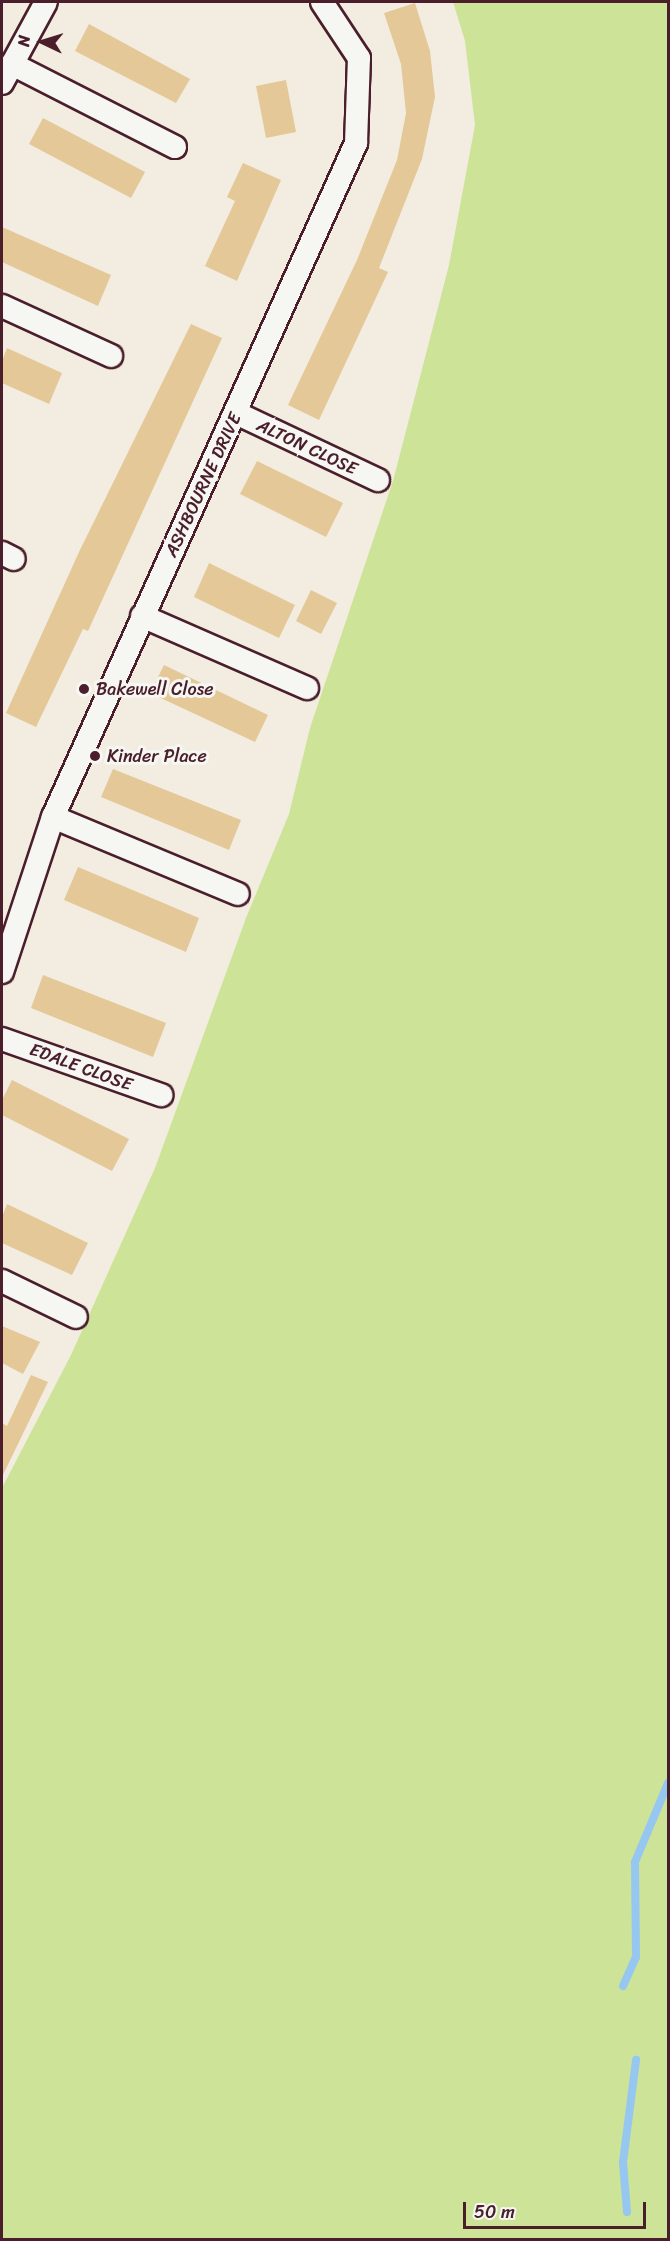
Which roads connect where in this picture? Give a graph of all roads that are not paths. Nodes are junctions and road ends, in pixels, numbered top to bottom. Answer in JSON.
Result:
{"nodes":[{"id":1,"x":46,"y":2,"type":"edge"},
{"id":2,"x":322,"y":2,"type":"edge"},
{"id":3,"x":7,"y":73,"type":"edge"},
{"id":4,"x":175,"y":147,"type":"dead end"},
{"id":5,"x":2,"y":306,"type":"edge"},
{"id":6,"x":111,"y":356,"type":"dead end"},
{"id":7,"x":236,"y":413,"type":"junction"},
{"id":8,"x":378,"y":480,"type":"dead end"},
{"id":9,"x":142,"y":616,"type":"junction"},
{"id":10,"x":307,"y":688,"type":"dead end"},
{"id":11,"x":52,"y":817,"type":"junction"},
{"id":12,"x":238,"y":894,"type":"dead end"},
{"id":13,"x":2,"y":972,"type":"edge"},
{"id":14,"x":2,"y":1039,"type":"edge"},
{"id":15,"x":161,"y":1095,"type":"dead end"},
{"id":16,"x":2,"y":1281,"type":"edge"},
{"id":17,"x":76,"y":1317,"type":"dead end"}],
"edges":[{"from":1,"to":3,"type":"street"},
{"from":2,"to":7,"type":"street","name":"ASHBOURNE DRIVE"},
{"from":3,"to":4,"type":"street"},
{"from":5,"to":6,"type":"street"},
{"from":7,"to":8,"type":"street","name":"ALTON CLOSE"},
{"from":7,"to":9,"type":"street","name":"ASHBOURNE DRIVE"},
{"from":9,"to":10,"type":"street"},
{"from":9,"to":11,"type":"street","name":"ASHBOURNE DRIVE"},
{"from":11,"to":12,"type":"street"},
{"from":11,"to":13,"type":"street","name":"ASHBOURNE DRIVE"},
{"from":14,"to":15,"type":"street","name":"EDALE CLOSE"},
{"from":16,"to":17,"type":"street"}]}
